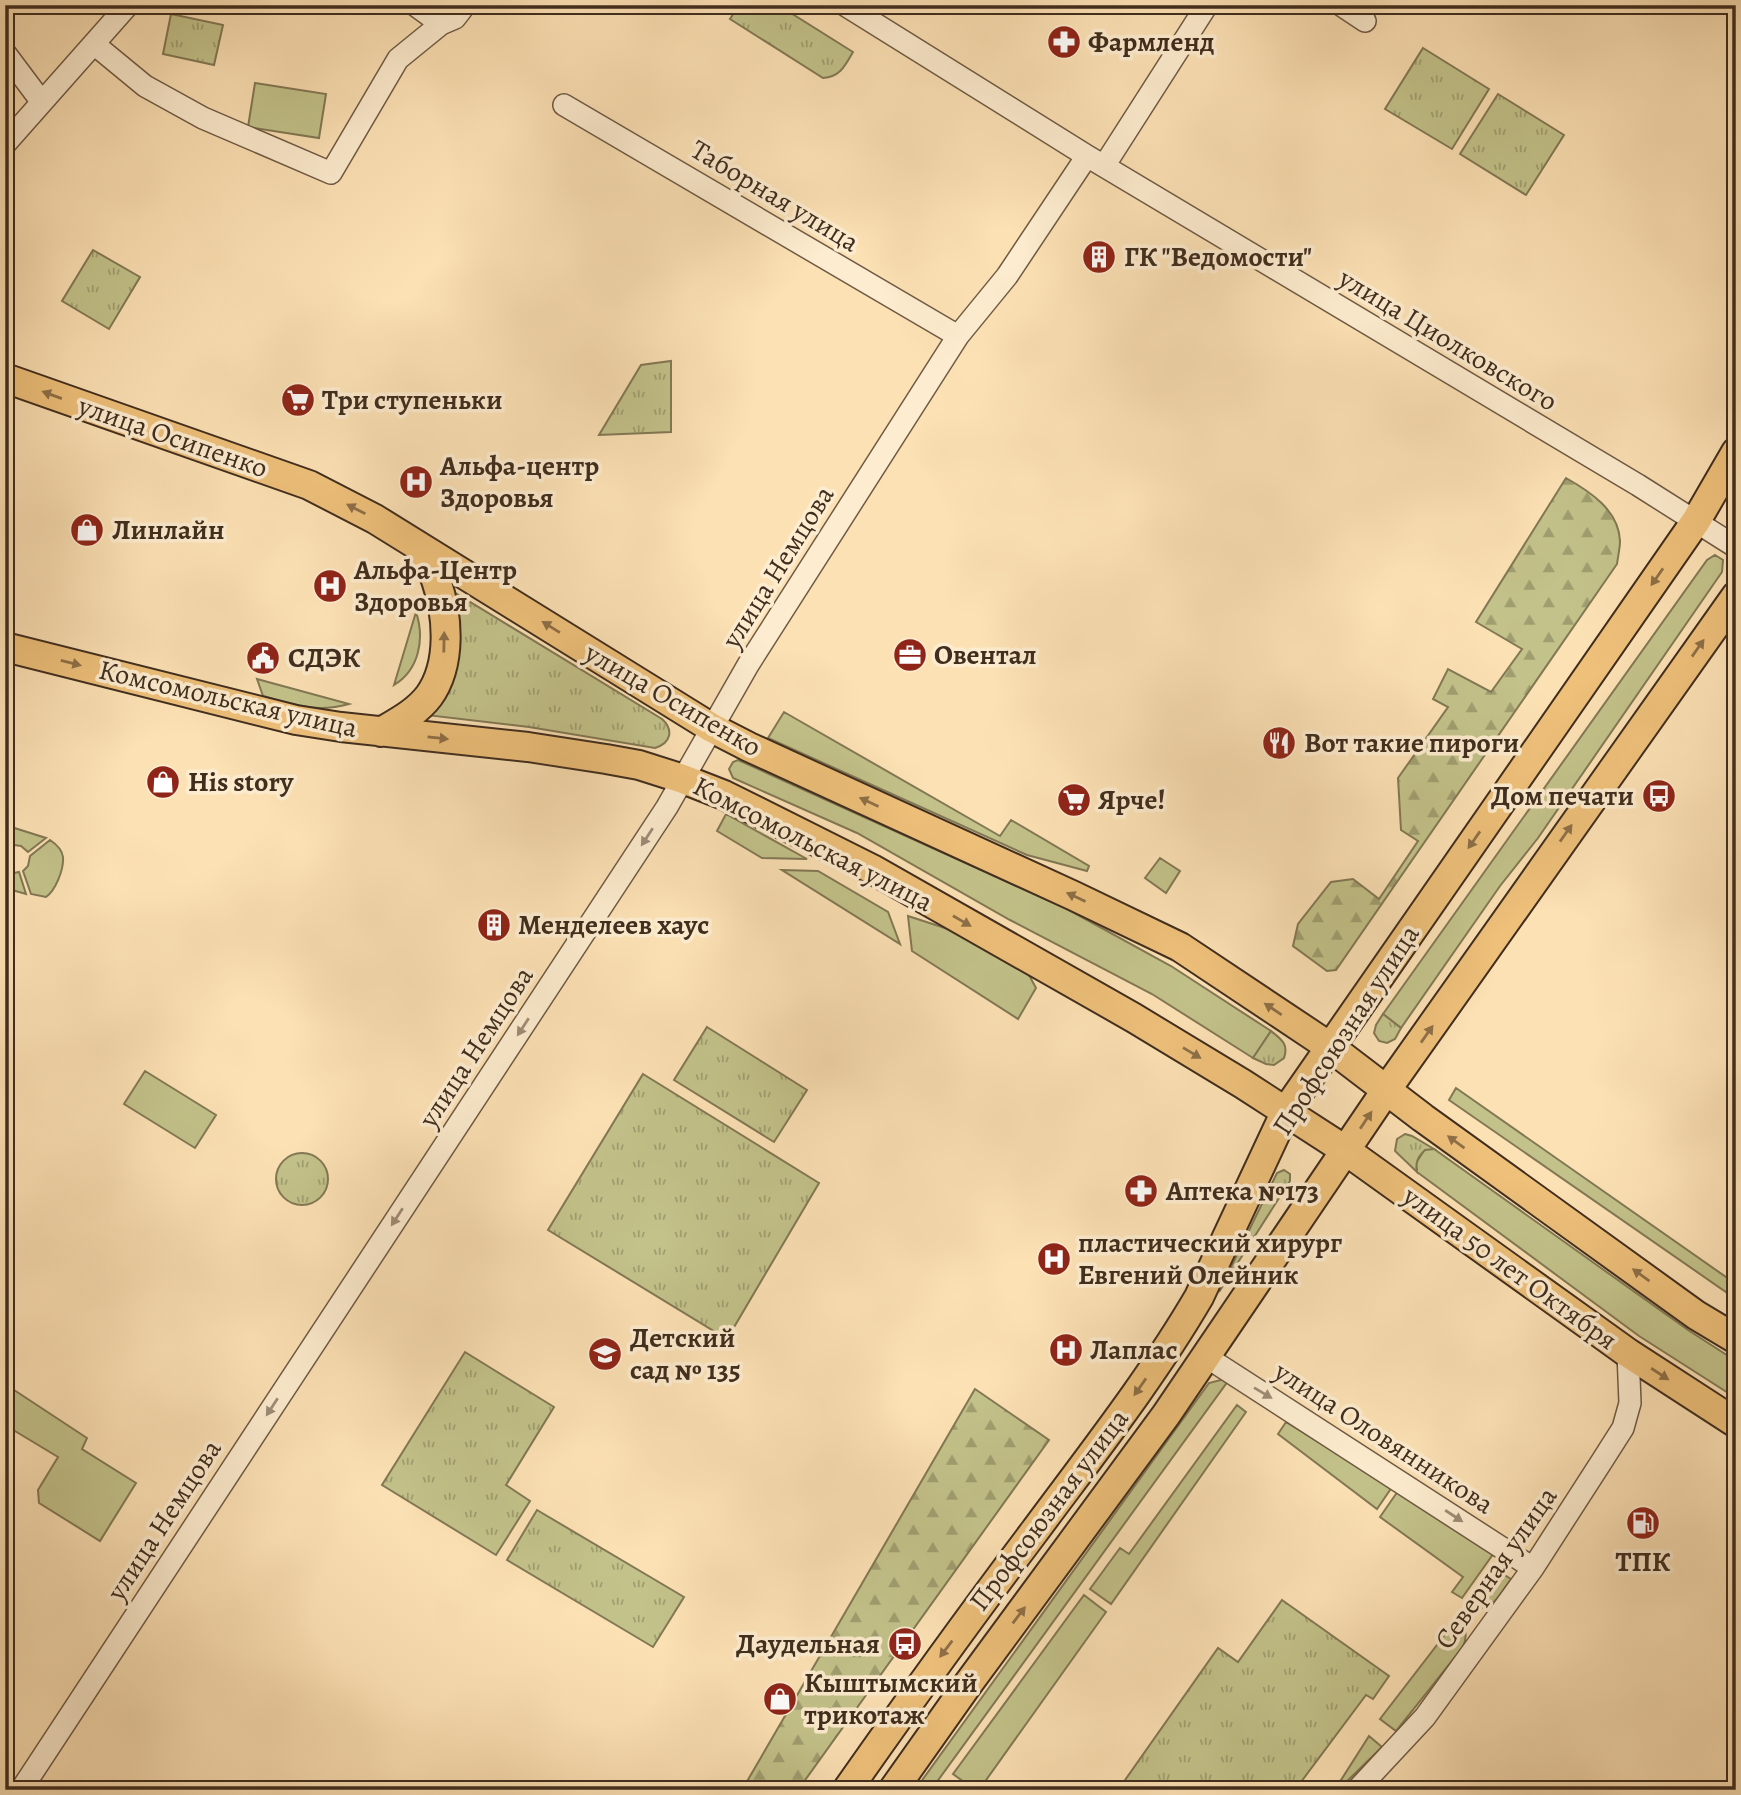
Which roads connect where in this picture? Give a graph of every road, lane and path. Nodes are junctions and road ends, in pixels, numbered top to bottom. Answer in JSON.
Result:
{"nodes":[{"id":1,"x":128,"y":5,"type":"edge"},
{"id":2,"x":415,"y":5,"type":"edge"},
{"id":3,"x":465,"y":5,"type":"edge"},
{"id":4,"x":845,"y":5,"type":"edge"},
{"id":5,"x":1207,"y":5,"type":"edge"},
{"id":6,"x":1341,"y":5,"type":"edge"},
{"id":7,"x":1365,"y":21,"type":"dead end"},
{"id":8,"x":441,"y":24,"type":"junction"},
{"id":9,"x":94,"y":44,"type":"junction"},
{"id":10,"x":5,"y":53,"type":"edge"},
{"id":11,"x":41,"y":101,"type":"junction"},
{"id":12,"x":564,"y":104,"type":"dead end"},
{"id":13,"x":5,"y":144,"type":"edge"},
{"id":14,"x":1096,"y":161,"type":"junction"},
{"id":15,"x":958,"y":337,"type":"junction"},
{"id":16,"x":5,"y":378,"type":"edge"},
{"id":17,"x":1736,"y":452,"type":"edge"},
{"id":18,"x":1696,"y":521,"type":"junction"},
{"id":19,"x":417,"y":545,"type":"junction"},
{"id":20,"x":1736,"y":547,"type":"edge"},
{"id":21,"x":1736,"y":596,"type":"edge"},
{"id":22,"x":5,"y":647,"type":"edge"},
{"id":23,"x":712,"y":728,"type":"junction"},
{"id":24,"x":381,"y":732,"type":"junction"},
{"id":25,"x":683,"y":779,"type":"junction"},
{"id":26,"x":1330,"y":1047,"type":"junction"},
{"id":27,"x":1387,"y":1089,"type":"junction"},
{"id":28,"x":1286,"y":1111,"type":"junction"},
{"id":29,"x":1345,"y":1150,"type":"junction"},
{"id":30,"x":1736,"y":1339,"type":"edge"},
{"id":31,"x":1628,"y":1353,"type":"junction"},
{"id":32,"x":1205,"y":1356,"type":"junction"},
{"id":33,"x":1736,"y":1423,"type":"edge"},
{"id":34,"x":1533,"y":1568,"type":"junction"},
{"id":35,"x":5,"y":1783,"type":"edge"},
{"id":36,"x":19,"y":1790,"type":"edge"},
{"id":37,"x":846,"y":1790,"type":"edge"},
{"id":38,"x":893,"y":1790,"type":"edge"},
{"id":39,"x":1357,"y":1790,"type":"edge"}],
"edges":[{"from":1,"to":9,"type":"street"},
{"from":2,"to":8,"type":"street"},
{"from":3,"to":8,"type":"street"},
{"from":4,"to":14,"type":"street","name":"улица Циолковского"},
{"from":5,"to":14,"type":"street","name":"улица Немцова"},
{"from":6,"to":7,"type":"street"},
{"from":8,"to":9,"type":"street"},
{"from":9,"to":11,"type":"street"},
{"from":10,"to":11,"type":"street"},
{"from":11,"to":13,"type":"street"},
{"from":12,"to":15,"type":"street","name":"Таборная улица"},
{"from":14,"to":15,"type":"street","name":"улица Немцова"},
{"from":14,"to":18,"type":"street","name":"улица Циолковского"},
{"from":15,"to":23,"type":"street","name":"улица Немцова"},
{"from":19,"to":16,"type":"main road","name":"улица Осипенко","one_way":true},
{"from":17,"to":18,"type":"main road","name":"Профсоюзная улица"},
{"from":18,"to":20,"type":"street","name":"улица Циолковского"},
{"from":18,"to":26,"type":"main road","name":"Профсоюзная улица","one_way":true},
{"from":23,"to":19,"type":"main road","name":"улица Осипенко","one_way":true},
{"from":24,"to":19,"type":"main road","one_way":true},
{"from":27,"to":21,"type":"main road","name":"Профсоюзная улица","one_way":true},
{"from":22,"to":24,"type":"main road","name":"Комсомольская улица","one_way":true},
{"from":23,"to":25,"type":"street","name":"улица Немцова"},
{"from":26,"to":23,"type":"main road","name":"улица Осипенко","one_way":true},
{"from":24,"to":25,"type":"main road","name":"Комсомольская улица","one_way":true},
{"from":25,"to":28,"type":"main road","name":"Комсомольская улица","one_way":true},
{"from":25,"to":36,"type":"street","name":"улица Немцова","one_way":true},
{"from":26,"to":27,"type":"main road"},
{"from":26,"to":28,"type":"main road","name":"Профсоюзная улица"},
{"from":29,"to":27,"type":"main road","name":"Профсоюзная улица","one_way":true},
{"from":30,"to":27,"type":"main road","one_way":true},
{"from":28,"to":29,"type":"main road","name":"улица 50 лет Октября"},
{"from":28,"to":37,"type":"main road","name":"Профсоюзная улица","one_way":true},
{"from":29,"to":31,"type":"main road","name":"улица 50 лет Октября"},
{"from":29,"to":32,"type":"main road","name":"Профсоюзная улица"},
{"from":31,"to":33,"type":"main road","name":"улица 50 лет Октября","one_way":true},
{"from":31,"to":34,"type":"street","name":"Северная улица"},
{"from":32,"to":34,"type":"street","name":"улица Оловянникова","one_way":true},
{"from":38,"to":32,"type":"main road","name":"Профсоюзная улица","one_way":true},
{"from":34,"to":39,"type":"street","name":"Северная улица"},
{"from":35,"to":36,"type":"street"}]}
